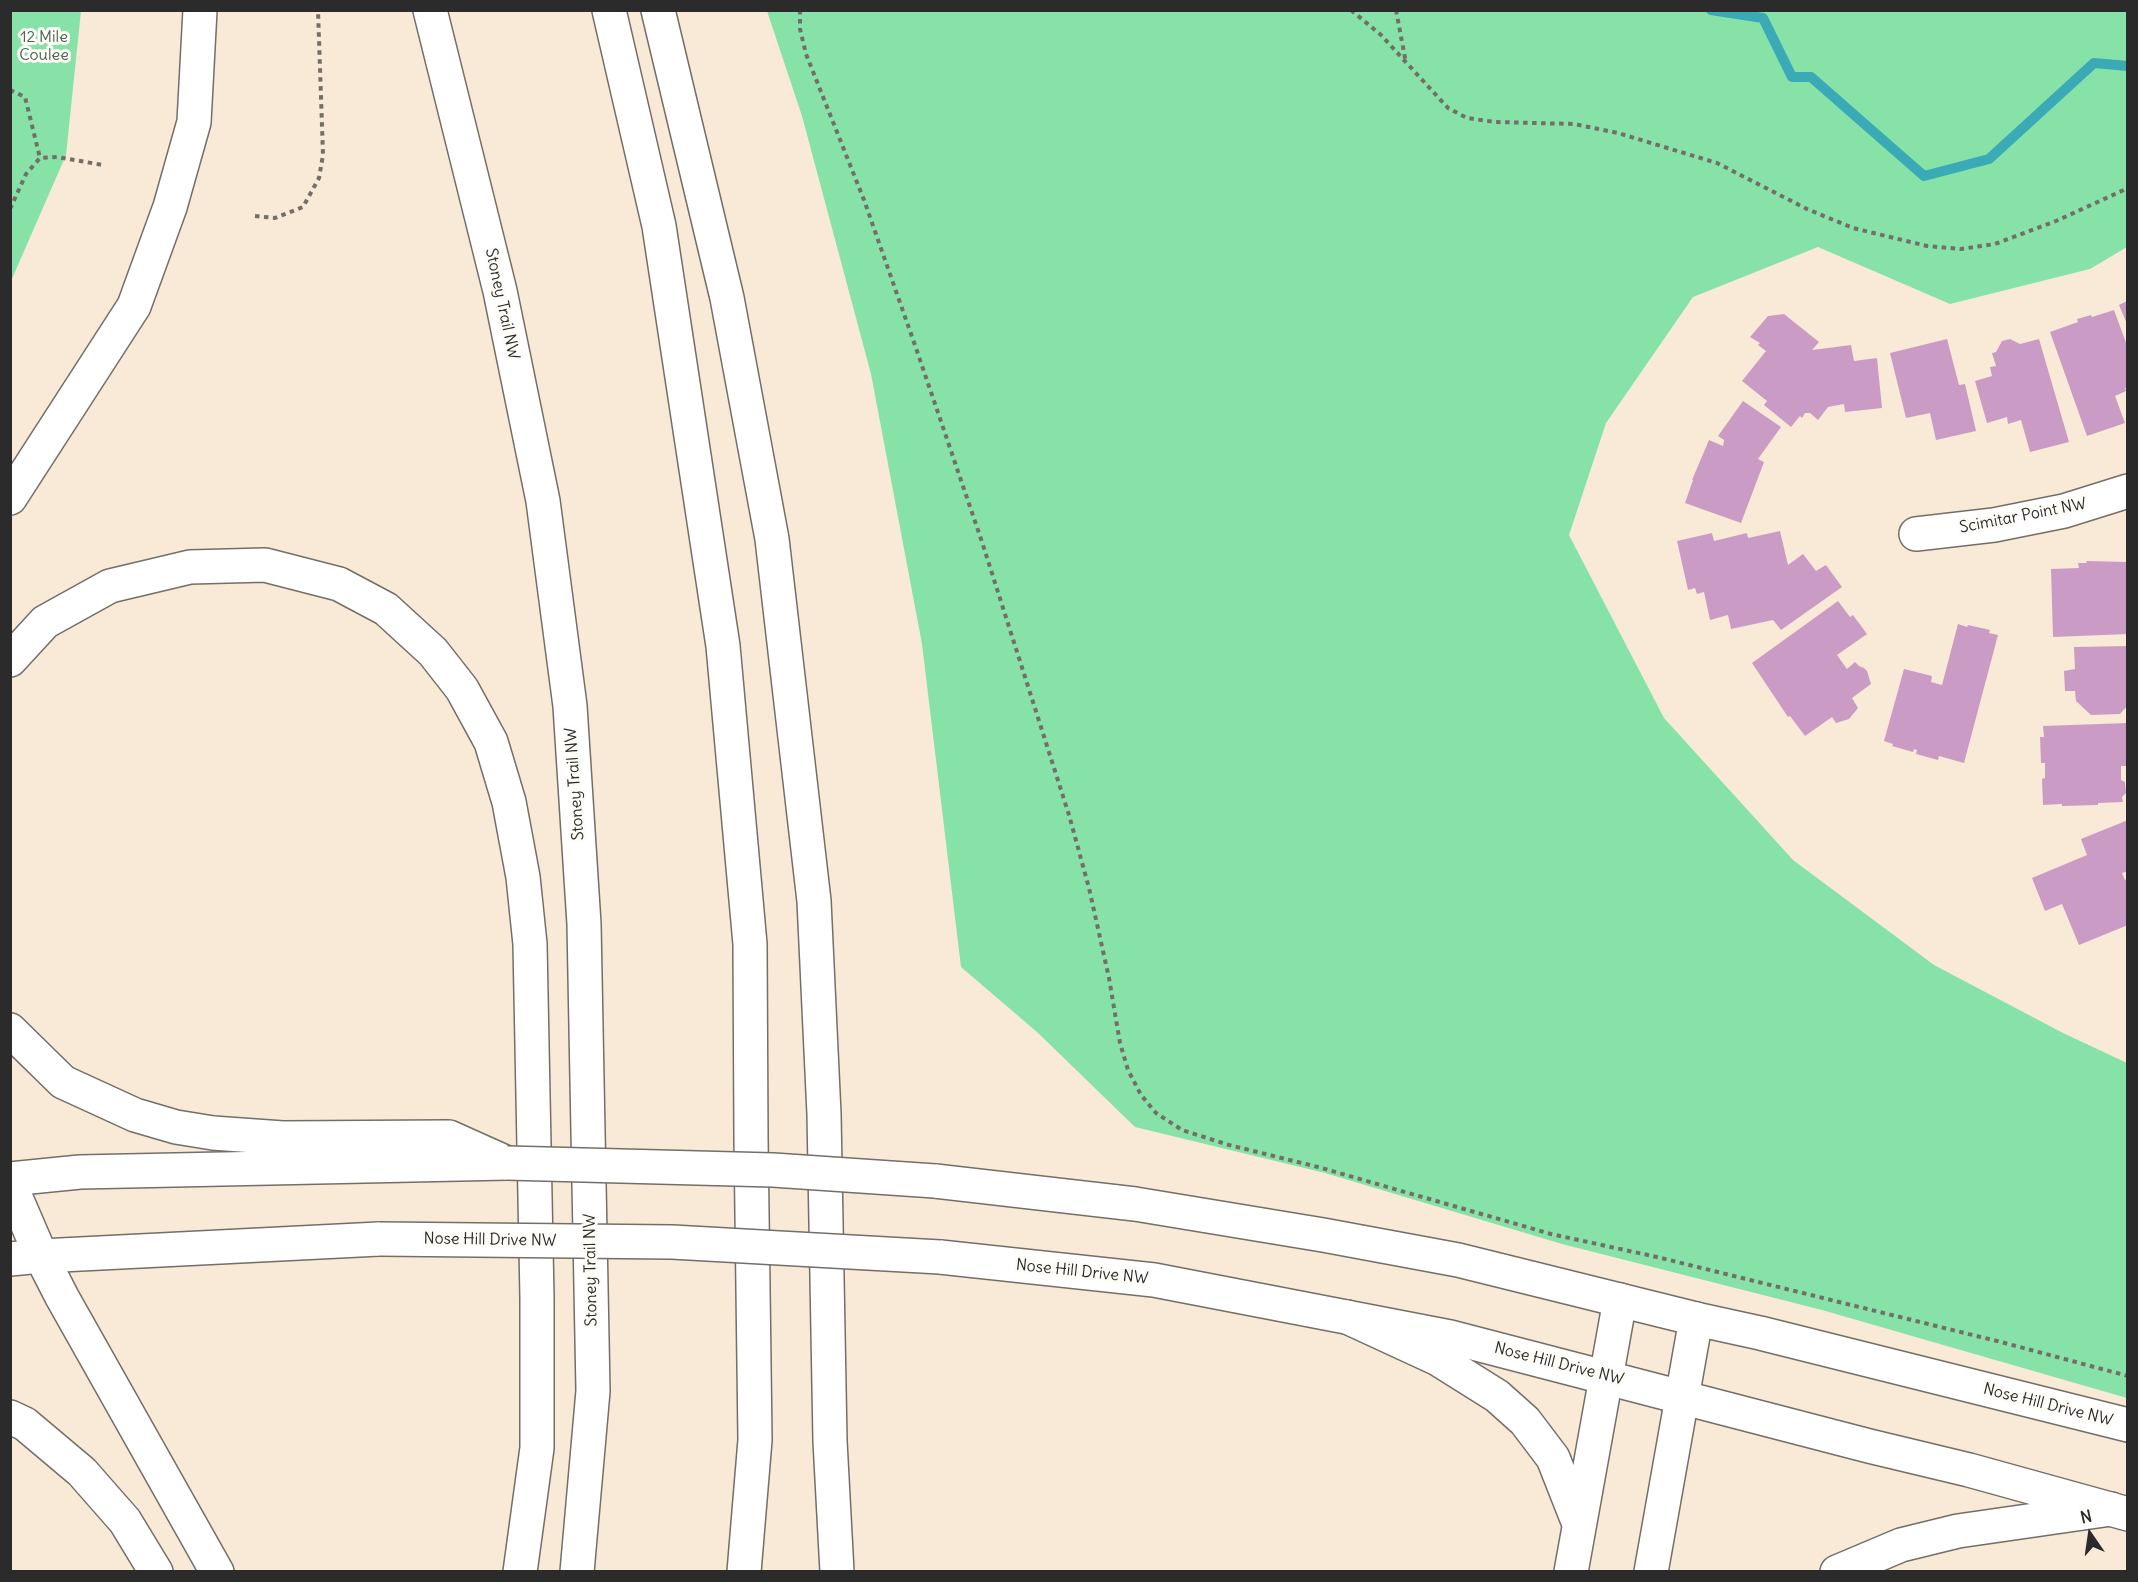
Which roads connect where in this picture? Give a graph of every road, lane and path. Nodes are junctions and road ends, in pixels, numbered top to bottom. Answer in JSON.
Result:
{"nodes":[{"id":1,"x":200,"y":10,"type":"edge"},
{"id":2,"x":318,"y":10,"type":"edge"},
{"id":3,"x":430,"y":10,"type":"edge"},
{"id":4,"x":609,"y":10,"type":"edge"},
{"id":5,"x":657,"y":10,"type":"edge"},
{"id":6,"x":800,"y":10,"type":"edge"},
{"id":7,"x":1351,"y":10,"type":"edge"},
{"id":8,"x":1396,"y":10,"type":"edge"},
{"id":9,"x":1406,"y":63,"type":"junction"},
{"id":10,"x":10,"y":90,"type":"edge"},
{"id":11,"x":40,"y":158,"type":"junction"},
{"id":12,"x":103,"y":165,"type":"dead end"},
{"id":13,"x":2127,"y":188,"type":"edge"},
{"id":14,"x":10,"y":208,"type":"edge"},
{"id":15,"x":255,"y":216,"type":"dead end"},
{"id":16,"x":2127,"y":491,"type":"edge"},
{"id":17,"x":10,"y":498,"type":"edge"},
{"id":18,"x":1916,"y":534,"type":"dead end"},
{"id":19,"x":10,"y":660,"type":"edge"},
{"id":20,"x":10,"y":1030,"type":"edge"},
{"id":21,"x":381,"y":1151,"type":"junction"},
{"id":22,"x":10,"y":1179,"type":"edge"},
{"id":23,"x":10,"y":1184,"type":"edge"},
{"id":24,"x":26,"y":1257,"type":"edge"},
{"id":25,"x":1620,"y":1300,"type":"junction"},
{"id":26,"x":1347,"y":1317,"type":"junction"},
{"id":27,"x":1696,"y":1319,"type":"junction"},
{"id":28,"x":1606,"y":1376,"type":"junction"},
{"id":29,"x":2127,"y":1376,"type":"edge"},
{"id":30,"x":1682,"y":1397,"type":"junction"},
{"id":31,"x":10,"y":1417,"type":"edge"},
{"id":32,"x":2127,"y":1425,"type":"edge"},
{"id":33,"x":2119,"y":1511,"type":"edge"},
{"id":34,"x":1579,"y":1524,"type":"junction"},
{"id":35,"x":156,"y":1572,"type":"edge"},
{"id":36,"x":217,"y":1572,"type":"edge"},
{"id":37,"x":520,"y":1572,"type":"edge"},
{"id":38,"x":577,"y":1572,"type":"edge"},
{"id":39,"x":744,"y":1572,"type":"edge"},
{"id":40,"x":837,"y":1572,"type":"edge"},
{"id":41,"x":1571,"y":1572,"type":"edge"},
{"id":42,"x":1651,"y":1572,"type":"edge"},
{"id":43,"x":1837,"y":1572,"type":"edge"}],
"edges":[{"from":1,"to":17,"type":"main road"},
{"from":2,"to":15,"type":"path"},
{"from":3,"to":38,"type":"main road","name":"Stoney Trail NW"},
{"from":4,"to":39,"type":"main road"},
{"from":5,"to":40,"type":"main road"},
{"from":6,"to":29,"type":"path"},
{"from":7,"to":9,"type":"path"},
{"from":8,"to":9,"type":"path"},
{"from":9,"to":13,"type":"path"},
{"from":10,"to":11,"type":"path"},
{"from":11,"to":12,"type":"path"},
{"from":11,"to":14,"type":"path"},
{"from":16,"to":18,"type":"main road","name":"Scimitar Point NW"},
{"from":19,"to":37,"type":"main road"},
{"from":20,"to":21,"type":"main road"},
{"from":21,"to":22,"type":"main road"},
{"from":21,"to":25,"type":"main road","name":"Nose Hill Drive NW","bridge":true},
{"from":23,"to":24,"type":"main road"},
{"from":24,"to":26,"type":"main road","name":"Nose Hill Drive NW","bridge":true},
{"from":24,"to":36,"type":"main road"},
{"from":25,"to":27,"type":"main road","name":"Nose Hill Drive NW"},
{"from":25,"to":28,"type":"main road"},
{"from":26,"to":28,"type":"main road","name":"Nose Hill Drive NW"},
{"from":26,"to":34,"type":"main road"},
{"from":27,"to":30,"type":"main road"},
{"from":27,"to":32,"type":"main road","name":"Nose Hill Drive NW"},
{"from":28,"to":30,"type":"main road","name":"Nose Hill Drive NW"},
{"from":28,"to":34,"type":"main road"},
{"from":30,"to":33,"type":"main road","name":"Nose Hill Drive NW"},
{"from":30,"to":42,"type":"main road"},
{"from":31,"to":35,"type":"main road"},
{"from":33,"to":43,"type":"main road"},
{"from":34,"to":41,"type":"main road"}]}
